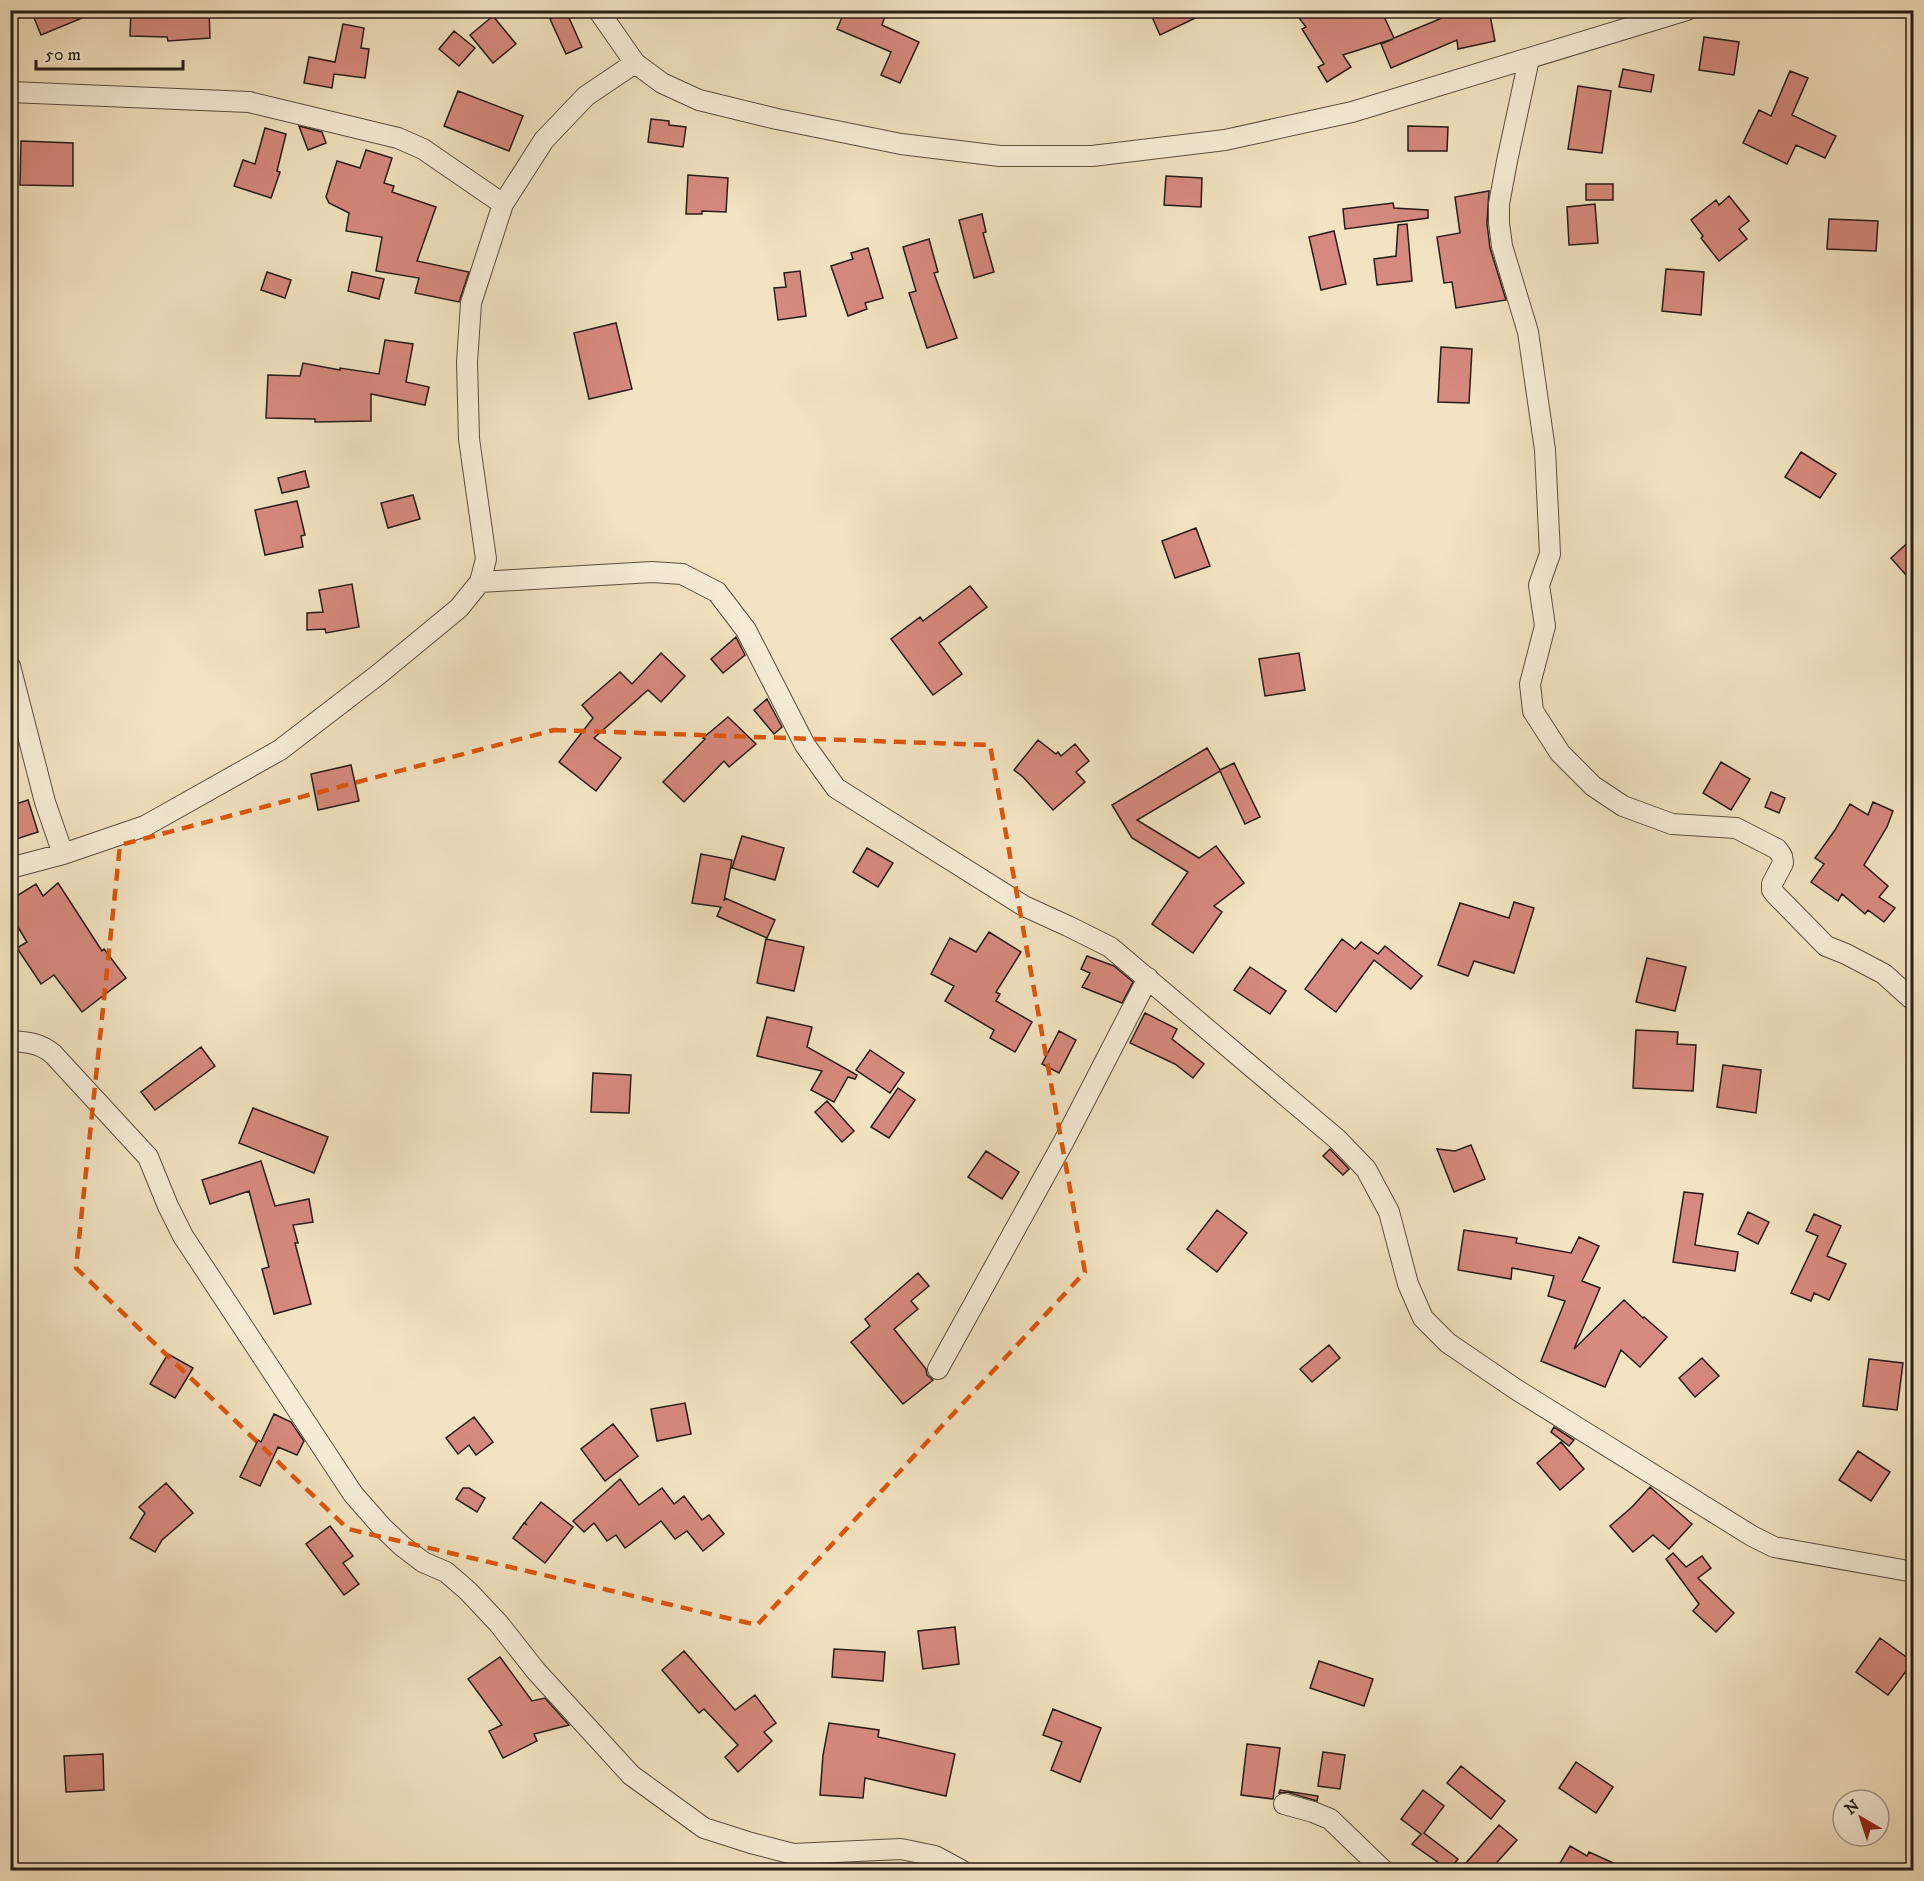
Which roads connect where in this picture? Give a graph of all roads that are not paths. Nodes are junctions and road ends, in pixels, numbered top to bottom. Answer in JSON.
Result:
{"nodes":[{"id":1,"x":598,"y":10,"type":"edge"},
{"id":2,"x":1688,"y":10,"type":"edge"},
{"id":3,"x":1529,"y":59,"type":"junction"},
{"id":4,"x":635,"y":63,"type":"junction"},
{"id":5,"x":10,"y":92,"type":"edge"},
{"id":6,"x":503,"y":204,"type":"junction"},
{"id":7,"x":480,"y":582,"type":"junction"},
{"id":8,"x":10,"y":666,"type":"edge"},
{"id":9,"x":63,"y":854,"type":"junction"},
{"id":10,"x":10,"y":868,"type":"edge"},
{"id":11,"x":1148,"y":978,"type":"junction"},
{"id":12,"x":1914,"y":1001,"type":"edge"},
{"id":13,"x":10,"y":1041,"type":"edge"},
{"id":14,"x":938,"y":1369,"type":"dead end"},
{"id":15,"x":1914,"y":1572,"type":"edge"},
{"id":16,"x":1284,"y":1804,"type":"dead end"},
{"id":17,"x":961,"y":1870,"type":"edge"},
{"id":18,"x":1383,"y":1870,"type":"edge"}],
"edges":[{"from":1,"to":4,"type":"street"},
{"from":2,"to":3,"type":"street"},
{"from":3,"to":4,"type":"street"},
{"from":3,"to":12,"type":"street"},
{"from":4,"to":6,"type":"street"},
{"from":5,"to":6,"type":"street"},
{"from":6,"to":7,"type":"street"},
{"from":7,"to":9,"type":"street"},
{"from":7,"to":11,"type":"street"},
{"from":8,"to":9,"type":"street"},
{"from":9,"to":10,"type":"street"},
{"from":11,"to":14,"type":"street"},
{"from":11,"to":15,"type":"street"},
{"from":13,"to":17,"type":"street"},
{"from":16,"to":18,"type":"street"}]}
